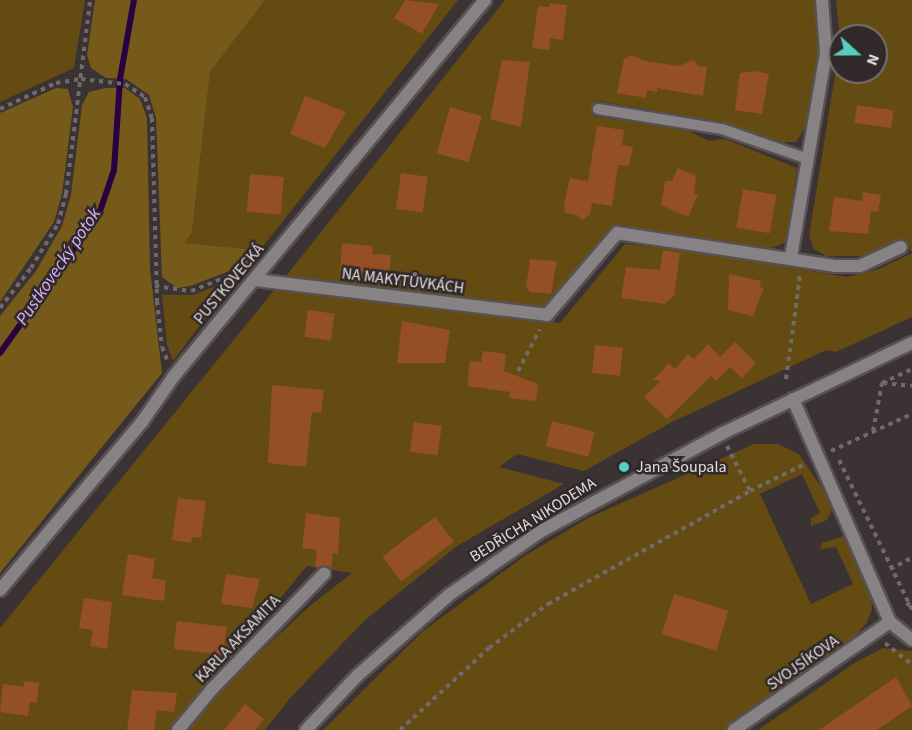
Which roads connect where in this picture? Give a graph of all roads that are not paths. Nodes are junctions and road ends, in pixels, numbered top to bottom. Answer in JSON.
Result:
{"nodes":[{"id":1,"x":485,"y":0,"type":"edge"},
{"id":2,"x":822,"y":0,"type":"edge"},
{"id":3,"x":598,"y":109,"type":"dead end"},
{"id":4,"x":808,"y":159,"type":"junction"},
{"id":5,"x":901,"y":247,"type":"dead end"},
{"id":6,"x":797,"y":258,"type":"junction"},
{"id":7,"x":255,"y":280,"type":"junction"},
{"id":8,"x":912,"y":343,"type":"edge"},
{"id":9,"x":793,"y":399,"type":"junction"},
{"id":10,"x":324,"y":574,"type":"dead end"},
{"id":11,"x":0,"y":590,"type":"edge"},
{"id":12,"x":891,"y":622,"type":"junction"},
{"id":13,"x":912,"y":640,"type":"edge"},
{"id":14,"x":178,"y":730,"type":"edge"},
{"id":15,"x":306,"y":730,"type":"edge"},
{"id":16,"x":734,"y":730,"type":"edge"}],
"edges":[{"from":1,"to":7,"type":"street","name":"PUSTKOVECKÁ"},
{"from":2,"to":4,"type":"street"},
{"from":3,"to":4,"type":"lane"},
{"from":4,"to":6,"type":"street"},
{"from":5,"to":6,"type":"street"},
{"from":6,"to":7,"type":"street","name":"NA MAKYTŮVKÁCH"},
{"from":7,"to":11,"type":"street","name":"PUSTKOVECKÁ"},
{"from":8,"to":9,"type":"street","name":"BEDŘICHA NIKODEMA"},
{"from":9,"to":12,"type":"street"},
{"from":9,"to":15,"type":"street","name":"BEDŘICHA NIKODEMA"},
{"from":10,"to":14,"type":"street","name":"KARLA AKSAMITA"},
{"from":12,"to":13,"type":"street"},
{"from":12,"to":16,"type":"street","name":"SVOJSÍKOVA"}]}
